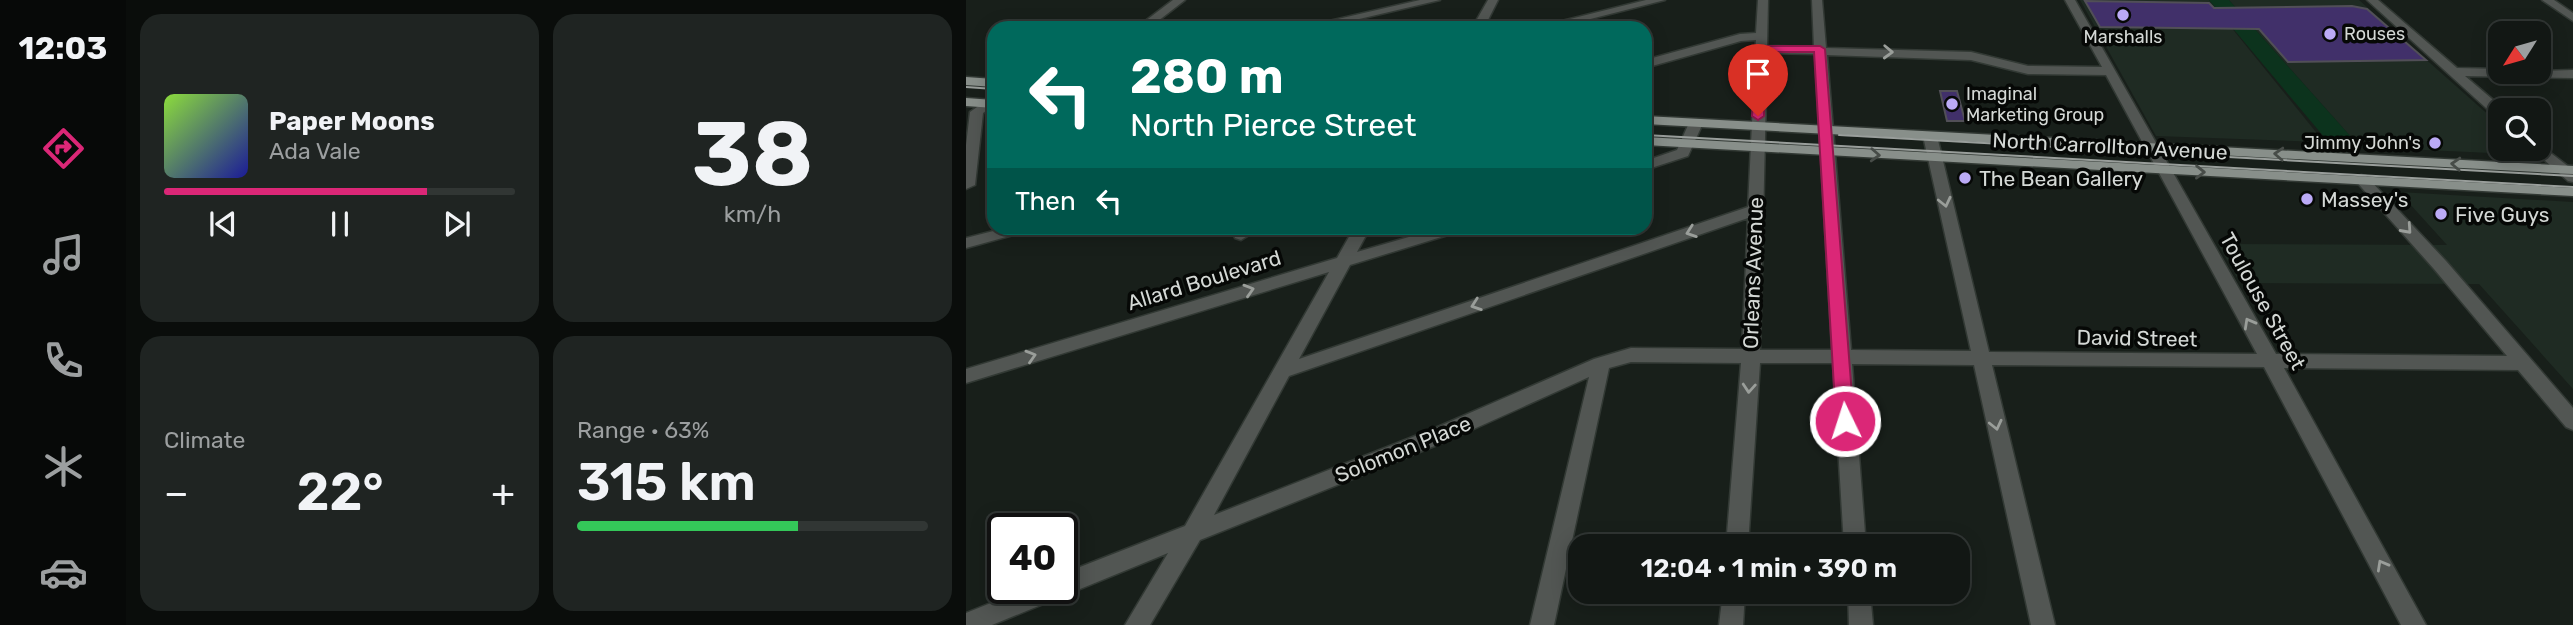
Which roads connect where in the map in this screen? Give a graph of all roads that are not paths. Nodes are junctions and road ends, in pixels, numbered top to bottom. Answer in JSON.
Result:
{"nodes":[{"id":1,"x":1180,"y":0,"type":"edge"},
{"id":2,"x":1436,"y":0,"type":"edge"},
{"id":3,"x":1493,"y":0,"type":"edge"},
{"id":4,"x":1660,"y":0,"type":"edge"},
{"id":5,"x":1763,"y":0,"type":"edge"},
{"id":6,"x":1817,"y":0,"type":"edge"},
{"id":7,"x":2070,"y":0,"type":"edge"},
{"id":8,"x":2372,"y":0,"type":"edge"},
{"id":9,"x":2547,"y":0,"type":"edge"},
{"id":10,"x":2558,"y":0,"type":"edge"},
{"id":11,"x":2573,"y":10,"type":"edge"},
{"id":12,"x":2573,"y":18,"type":"edge"},
{"id":13,"x":1152,"y":21,"type":"edge"},
{"id":14,"x":1338,"y":21,"type":"edge"},
{"id":15,"x":1482,"y":21,"type":"edge"},
{"id":16,"x":1570,"y":21,"type":"edge"},
{"id":17,"x":1761,"y":43,"type":"junction"},
{"id":18,"x":1820,"y":49,"type":"junction"},
{"id":19,"x":1652,"y":62,"type":"edge"},
{"id":20,"x":2109,"y":71,"type":"junction"},
{"id":21,"x":2454,"y":72,"type":"junction"},
{"id":22,"x":2573,"y":74,"type":"edge"},
{"id":23,"x":966,"y":81,"type":"edge"},
{"id":24,"x":987,"y":82,"type":"edge"},
{"id":25,"x":966,"y":102,"type":"edge"},
{"id":26,"x":987,"y":102,"type":"edge"},
{"id":27,"x":2488,"y":102,"type":"edge"},
{"id":28,"x":987,"y":105,"type":"edge"},
{"id":29,"x":1652,"y":120,"type":"edge"},
{"id":30,"x":1696,"y":123,"type":"junction"},
{"id":31,"x":1758,"y":126,"type":"junction"},
{"id":32,"x":1825,"y":130,"type":"junction"},
{"id":33,"x":1930,"y":135,"type":"junction"},
{"id":34,"x":1652,"y":141,"type":"edge"},
{"id":35,"x":1688,"y":144,"type":"junction"},
{"id":36,"x":2152,"y":147,"type":"junction"},
{"id":37,"x":1758,"y":148,"type":"junction"},
{"id":38,"x":1827,"y":152,"type":"junction"},
{"id":39,"x":2551,"y":157,"type":"edge"},
{"id":40,"x":1934,"y":158,"type":"junction"},
{"id":41,"x":2347,"y":158,"type":"junction"},
{"id":42,"x":1652,"y":164,"type":"edge"},
{"id":43,"x":2167,"y":172,"type":"junction"},
{"id":44,"x":2570,"y":172,"type":"edge"},
{"id":45,"x":2361,"y":179,"type":"junction"},
{"id":46,"x":968,"y":186,"type":"dead end"},
{"id":47,"x":2573,"y":192,"type":"edge"},
{"id":48,"x":1756,"y":210,"type":"junction"},
{"id":49,"x":996,"y":235,"type":"edge"},
{"id":50,"x":1358,"y":235,"type":"edge"},
{"id":51,"x":1432,"y":235,"type":"edge"},
{"id":52,"x":966,"y":243,"type":"edge"},
{"id":53,"x":1343,"y":262,"type":"junction"},
{"id":54,"x":1751,"y":355,"type":"junction"},
{"id":55,"x":1840,"y":357,"type":"junction"},
{"id":56,"x":1980,"y":359,"type":"junction"},
{"id":57,"x":2270,"y":362,"type":"junction"},
{"id":58,"x":2523,"y":363,"type":"junction"},
{"id":59,"x":1601,"y":365,"type":"junction"},
{"id":60,"x":1284,"y":371,"type":"junction"},
{"id":61,"x":966,"y":376,"type":"edge"},
{"id":62,"x":2573,"y":422,"type":"edge"},
{"id":63,"x":1192,"y":534,"type":"junction"},
{"id":64,"x":1738,"y":534,"type":"edge"},
{"id":65,"x":1854,"y":534,"type":"edge"},
{"id":66,"x":1078,"y":579,"type":"edge"},
{"id":67,"x":1015,"y":604,"type":"edge"},
{"id":68,"x":1733,"y":604,"type":"edge"},
{"id":69,"x":1860,"y":604,"type":"edge"},
{"id":70,"x":966,"y":624,"type":"edge"},
{"id":71,"x":1137,"y":625,"type":"edge"},
{"id":72,"x":1542,"y":625,"type":"edge"},
{"id":73,"x":1731,"y":625,"type":"edge"},
{"id":74,"x":1861,"y":625,"type":"edge"},
{"id":75,"x":2043,"y":625,"type":"edge"},
{"id":76,"x":2414,"y":625,"type":"edge"}],
"edges":[{"from":1,"to":13,"type":"street"},
{"from":2,"to":14,"type":"street"},
{"from":3,"to":15,"type":"street"},
{"from":4,"to":16,"type":"street"},
{"from":5,"to":17,"type":"street","name":"Orleans Avenue"},
{"from":6,"to":18,"type":"street"},
{"from":7,"to":20,"type":"street","name":"Toulouse Street"},
{"from":8,"to":21,"type":"street"},
{"from":9,"to":12,"type":"street"},
{"from":10,"to":11,"type":"street"},
{"from":17,"to":18,"type":"street"},
{"from":17,"to":19,"type":"street"},
{"from":17,"to":31,"type":"street","name":"Orleans Avenue"},
{"from":18,"to":20,"type":"street","one_way":true},
{"from":18,"to":32,"type":"street"},
{"from":20,"to":36,"type":"street","name":"Toulouse Street"},
{"from":21,"to":22,"type":"street"},
{"from":21,"to":27,"type":"street"},
{"from":23,"to":24,"type":"main road"},
{"from":25,"to":26,"type":"main road"},
{"from":28,"to":46,"type":"street"},
{"from":29,"to":30,"type":"main road","name":"North Carrollton Avenue"},
{"from":30,"to":31,"type":"main road","name":"North Carrollton Avenue"},
{"from":30,"to":35,"type":"street"},
{"from":31,"to":32,"type":"main road","name":"North Carrollton Avenue"},
{"from":31,"to":37,"type":"street","name":"Orleans Avenue"},
{"from":32,"to":33,"type":"main road","name":"North Carrollton Avenue"},
{"from":32,"to":38,"type":"street"},
{"from":33,"to":36,"type":"main road","name":"North Carrollton Avenue"},
{"from":33,"to":40,"type":"street"},
{"from":34,"to":35,"type":"main road","name":"North Carrollton Avenue"},
{"from":35,"to":37,"type":"main road","name":"North Carrollton Avenue"},
{"from":35,"to":42,"type":"street"},
{"from":41,"to":36,"type":"main road","name":"North Carrollton Avenue","one_way":true},
{"from":36,"to":43,"type":"street","name":"Toulouse Street"},
{"from":37,"to":38,"type":"main road","name":"North Carrollton Avenue"},
{"from":37,"to":48,"type":"street","name":"Orleans Avenue"},
{"from":38,"to":40,"type":"main road","name":"North Carrollton Avenue","one_way":true},
{"from":38,"to":55,"type":"street"},
{"from":39,"to":44,"type":"street"},
{"from":40,"to":43,"type":"main road","name":"North Carrollton Avenue"},
{"from":40,"to":56,"type":"street","one_way":true},
{"from":44,"to":41,"type":"main road","name":"North Carrollton Avenue","one_way":true},
{"from":41,"to":45,"type":"main road"},
{"from":43,"to":45,"type":"main road","name":"North Carrollton Avenue","one_way":true},
{"from":57,"to":43,"type":"street","name":"Toulouse Street","one_way":true},
{"from":45,"to":47,"type":"main road","name":"North Carrollton Avenue"},
{"from":45,"to":58,"type":"street","one_way":true},
{"from":48,"to":54,"type":"street","name":"Orleans Avenue"},
{"from":48,"to":60,"type":"street","one_way":true},
{"from":49,"to":52,"type":"street"},
{"from":50,"to":53,"type":"street"},
{"from":51,"to":53,"type":"street","name":"Allard Boulevard"},
{"from":53,"to":60,"type":"street"},
{"from":61,"to":53,"type":"street","name":"Allard Boulevard","one_way":true},
{"from":54,"to":55,"type":"street","name":"David Street"},
{"from":54,"to":59,"type":"street","name":"Solomon Place"},
{"from":54,"to":64,"type":"street","name":"Orleans Avenue","one_way":true},
{"from":55,"to":56,"type":"street","name":"David Street"},
{"from":55,"to":65,"type":"street"},
{"from":56,"to":57,"type":"street","name":"David Street"},
{"from":56,"to":75,"type":"street","one_way":true},
{"from":57,"to":58,"type":"street","name":"David Street"},
{"from":76,"to":57,"type":"street","name":"Toulouse Street","one_way":true},
{"from":58,"to":62,"type":"street"},
{"from":59,"to":63,"type":"street","name":"Solomon Place"},
{"from":59,"to":72,"type":"street"},
{"from":60,"to":63,"type":"street"},
{"from":63,"to":66,"type":"street","name":"Solomon Place"},
{"from":63,"to":71,"type":"street"},
{"from":67,"to":70,"type":"street"},
{"from":68,"to":73,"type":"street"},
{"from":69,"to":74,"type":"street"}]}
